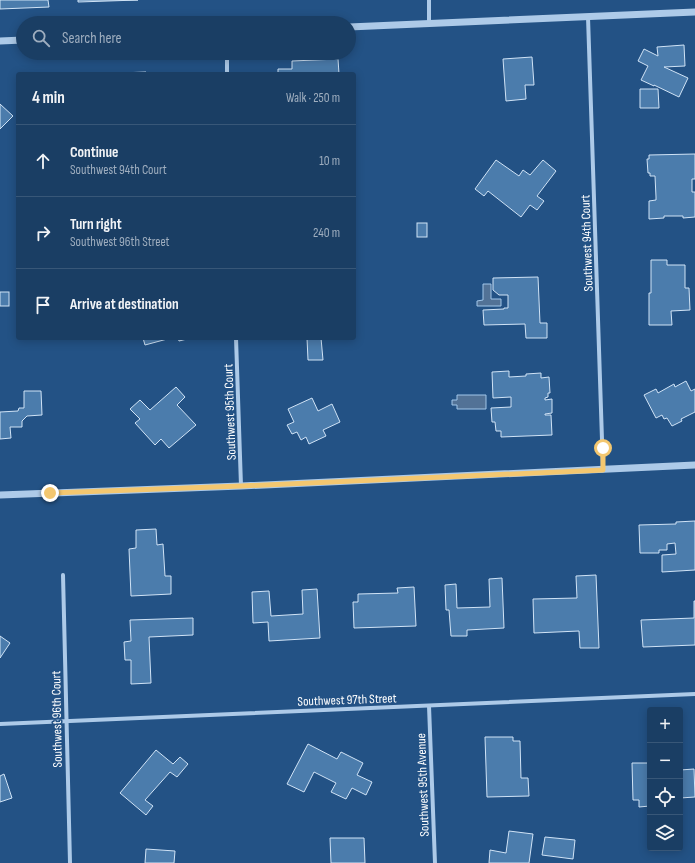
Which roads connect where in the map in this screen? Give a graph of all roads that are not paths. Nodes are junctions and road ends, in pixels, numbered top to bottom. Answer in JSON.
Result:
{"nodes":[{"id":1,"x":429,"y":0,"type":"edge"},
{"id":2,"x":695,"y":12,"type":"edge"},
{"id":3,"x":588,"y":17,"type":"junction"},
{"id":4,"x":429,"y":24,"type":"junction"},
{"id":5,"x":356,"y":27,"type":"edge"},
{"id":6,"x":16,"y":40,"type":"edge"},
{"id":7,"x":0,"y":41,"type":"edge"},
{"id":8,"x":226,"y":60,"type":"edge"},
{"id":9,"x":227,"y":72,"type":"edge"},
{"id":10,"x":236,"y":340,"type":"edge"},
{"id":11,"x":695,"y":466,"type":"edge"},
{"id":12,"x":603,"y":470,"type":"junction"},
{"id":13,"x":241,"y":486,"type":"junction"},
{"id":14,"x":0,"y":495,"type":"edge"},
{"id":15,"x":63,"y":575,"type":"dead end"},
{"id":16,"x":695,"y":694,"type":"edge"},
{"id":17,"x":429,"y":706,"type":"junction"},
{"id":18,"x":66,"y":722,"type":"junction"},
{"id":19,"x":0,"y":724,"type":"edge"},
{"id":20,"x":70,"y":863,"type":"edge"},
{"id":21,"x":435,"y":863,"type":"edge"}],
"edges":[{"from":1,"to":4,"type":"street"},
{"from":2,"to":3,"type":"street"},
{"from":3,"to":4,"type":"street"},
{"from":3,"to":12,"type":"street","name":"Southwest 94th Court"},
{"from":4,"to":5,"type":"street"},
{"from":6,"to":7,"type":"street"},
{"from":8,"to":9,"type":"street"},
{"from":10,"to":13,"type":"street","name":"Southwest 95th Court"},
{"from":11,"to":12,"type":"street"},
{"from":12,"to":13,"type":"street"},
{"from":13,"to":14,"type":"street"},
{"from":15,"to":18,"type":"street","name":"Southwest 96th Court"},
{"from":16,"to":17,"type":"street","name":"Southwest 97th Street"},
{"from":17,"to":18,"type":"street","name":"Southwest 97th Street"},
{"from":17,"to":21,"type":"street","name":"Southwest 95th Avenue"},
{"from":18,"to":19,"type":"street","name":"Southwest 97th Street"},
{"from":18,"to":20,"type":"street","name":"Southwest 96th Court"}]}
